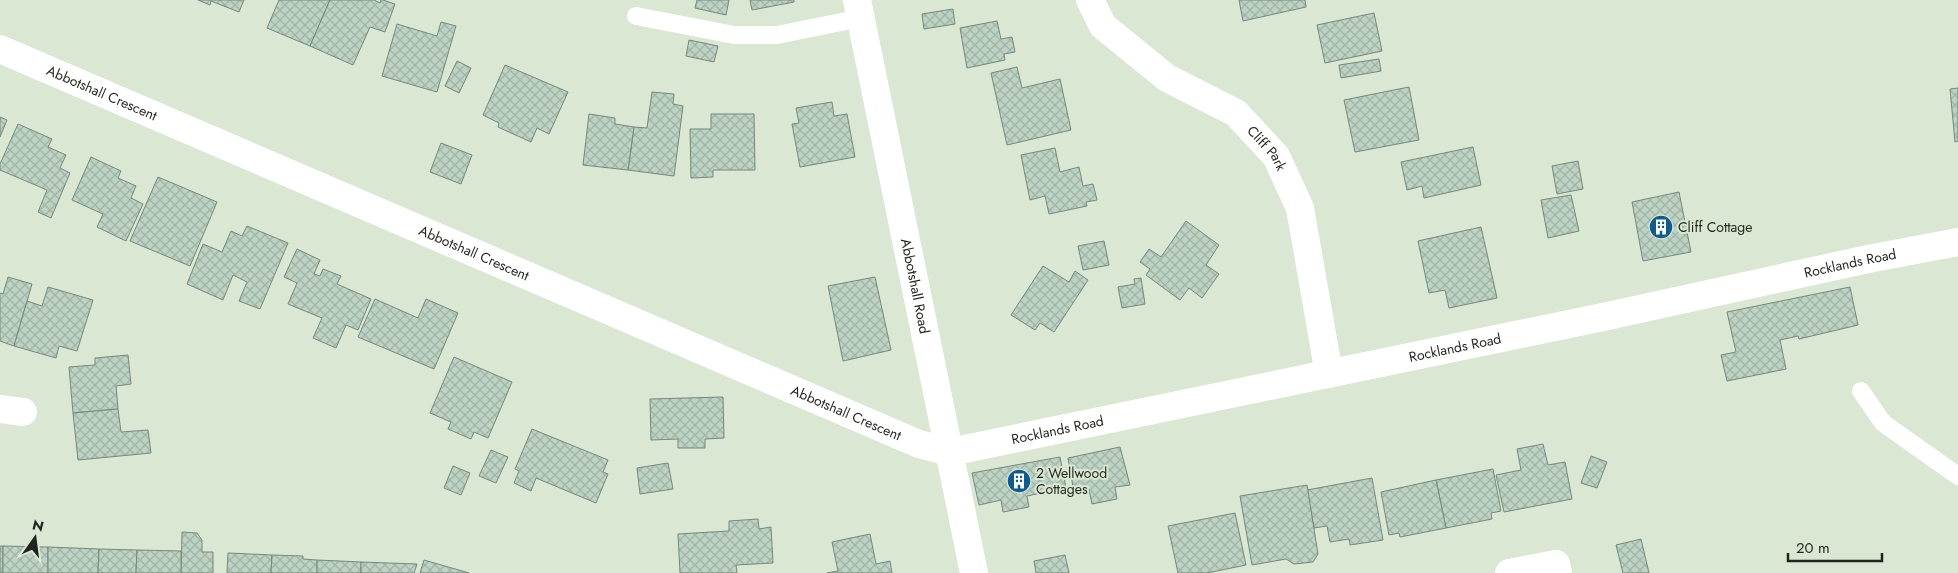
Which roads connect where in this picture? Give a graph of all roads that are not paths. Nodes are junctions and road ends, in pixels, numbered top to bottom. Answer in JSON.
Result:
{"nodes":[{"id":1,"x":1090,"y":0,"type":"edge"},
{"id":2,"x":859,"y":9,"type":"edge"},
{"id":3,"x":636,"y":16,"type":"dead end"},
{"id":4,"x":0,"y":49,"type":"edge"},
{"id":5,"x":1958,"y":242,"type":"edge"},
{"id":6,"x":1329,"y":374,"type":"junction"},
{"id":7,"x":1861,"y":391,"type":"dead end"},
{"id":8,"x":950,"y":452,"type":"junction"},
{"id":9,"x":1958,"y":476,"type":"edge"},
{"id":10,"x":974,"y":573,"type":"edge"},
{"id":11,"x":1510,"y":573,"type":"edge"},
{"id":12,"x":1558,"y":573,"type":"edge"}],
"edges":[{"from":1,"to":6,"type":"street","name":"Cliff Park"},
{"from":2,"to":3,"type":"lane"},
{"from":2,"to":8,"type":"street","name":"Abbotshall Road"},
{"from":4,"to":8,"type":"street","name":"Abbotshall Crescent"},
{"from":5,"to":6,"type":"street","name":"Rocklands Road"},
{"from":6,"to":8,"type":"street","name":"Rocklands Road"},
{"from":7,"to":9,"type":"lane"},
{"from":8,"to":10,"type":"street","name":"Abbotshall Road"},
{"from":11,"to":12,"type":"street"}]}
